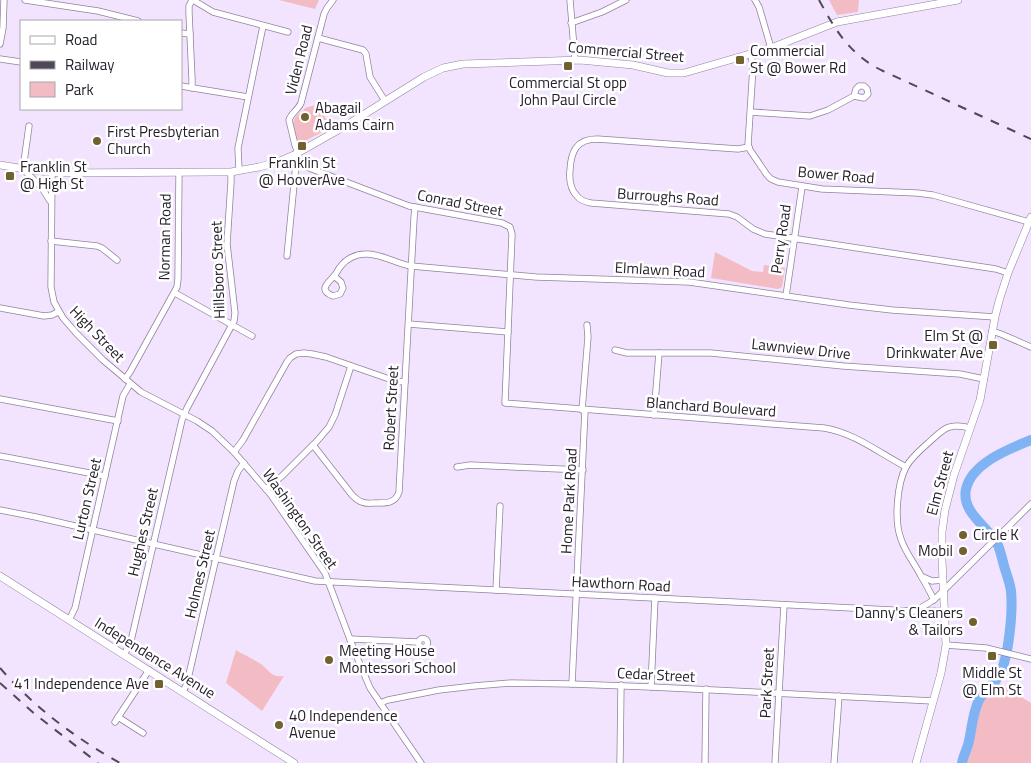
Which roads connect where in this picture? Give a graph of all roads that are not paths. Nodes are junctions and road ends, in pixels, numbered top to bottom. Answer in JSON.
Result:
{"nodes":[{"id":1,"x":4,"y":0,"type":"edge"},
{"id":2,"x":25,"y":0,"type":"edge"},
{"id":3,"x":193,"y":0,"type":"edge"},
{"id":4,"x":333,"y":0,"type":"edge"},
{"id":5,"x":570,"y":0,"type":"edge"},
{"id":6,"x":626,"y":0,"type":"edge"},
{"id":7,"x":755,"y":0,"type":"edge"},
{"id":8,"x":958,"y":0,"type":"edge"},
{"id":9,"x":134,"y":20,"type":"edge"},
{"id":10,"x":571,"y":23,"type":"junction"},
{"id":11,"x":263,"y":26,"type":"junction"},
{"id":12,"x":288,"y":32,"type":"dead end"},
{"id":13,"x":182,"y":33,"type":"edge"},
{"id":14,"x":190,"y":34,"type":"junction"},
{"id":15,"x":318,"y":38,"type":"junction"},
{"id":16,"x":0,"y":44,"type":"edge"},
{"id":17,"x":771,"y":48,"type":"junction"},
{"id":18,"x":751,"y":54,"type":"junction"},
{"id":19,"x":0,"y":59,"type":"edge"},
{"id":20,"x":575,"y":60,"type":"junction"},
{"id":21,"x":20,"y":62,"type":"edge"},
{"id":22,"x":182,"y":86,"type":"edge"},
{"id":23,"x":192,"y":88,"type":"junction"},
{"id":24,"x":854,"y":96,"type":"dead end"},
{"id":25,"x":248,"y":97,"type":"junction"},
{"id":26,"x":386,"y":101,"type":"junction"},
{"id":27,"x":750,"y":112,"type":"junction"},
{"id":28,"x":29,"y":126,"type":"dead end"},
{"id":29,"x":749,"y":147,"type":"junction"},
{"id":30,"x":296,"y":154,"type":"junction"},
{"id":31,"x":296,"y":164,"type":"junction"},
{"id":32,"x":0,"y":165,"type":"edge"},
{"id":33,"x":23,"y":169,"type":"junction"},
{"id":34,"x":235,"y":171,"type":"junction"},
{"id":35,"x":52,"y":172,"type":"junction"},
{"id":36,"x":179,"y":172,"type":"junction"},
{"id":37,"x":802,"y":187,"type":"junction"},
{"id":38,"x":51,"y":205,"type":"junction"},
{"id":39,"x":415,"y":207,"type":"junction"},
{"id":40,"x":1030,"y":219,"type":"edge"},
{"id":41,"x":794,"y":239,"type":"junction"},
{"id":42,"x":51,"y":240,"type":"junction"},
{"id":43,"x":287,"y":256,"type":"dead end"},
{"id":44,"x":117,"y":260,"type":"dead end"},
{"id":45,"x":411,"y":266,"type":"junction"},
{"id":46,"x":1008,"y":273,"type":"junction"},
{"id":47,"x":510,"y":275,"type":"junction"},
{"id":48,"x":334,"y":276,"type":"dead end"},
{"id":49,"x":174,"y":293,"type":"junction"},
{"id":50,"x":786,"y":296,"type":"junction"},
{"id":51,"x":0,"y":308,"type":"edge"},
{"id":52,"x":58,"y":312,"type":"junction"},
{"id":53,"x":995,"y":317,"type":"junction"},
{"id":54,"x":409,"y":324,"type":"junction"},
{"id":55,"x":233,"y":325,"type":"junction"},
{"id":56,"x":587,"y":325,"type":"dead end"},
{"id":57,"x":508,"y":332,"type":"junction"},
{"id":58,"x":992,"y":332,"type":"junction"},
{"id":59,"x":252,"y":336,"type":"dead end"},
{"id":60,"x":1031,"y":347,"type":"edge"},
{"id":61,"x":614,"y":350,"type":"dead end"},
{"id":62,"x":659,"y":353,"type":"junction"},
{"id":63,"x":351,"y":366,"type":"junction"},
{"id":64,"x":984,"y":379,"type":"junction"},
{"id":65,"x":127,"y":381,"type":"junction"},
{"id":66,"x":405,"y":382,"type":"junction"},
{"id":67,"x":0,"y":399,"type":"edge"},
{"id":68,"x":505,"y":404,"type":"joint"},
{"id":69,"x":584,"y":410,"type":"junction"},
{"id":70,"x":184,"y":414,"type":"junction"},
{"id":71,"x":654,"y":415,"type":"junction"},
{"id":72,"x":118,"y":421,"type":"junction"},
{"id":73,"x":970,"y":428,"type":"junction"},
{"id":74,"x":212,"y":432,"type":"joint"},
{"id":75,"x":313,"y":445,"type":"junction"},
{"id":76,"x":234,"y":452,"type":"junction"},
{"id":77,"x":0,"y":456,"type":"edge"},
{"id":78,"x":244,"y":463,"type":"junction"},
{"id":79,"x":457,"y":467,"type":"dead end"},
{"id":80,"x":906,"y":467,"type":"junction"},
{"id":81,"x":582,"y":470,"type":"junction"},
{"id":82,"x":105,"y":476,"type":"junction"},
{"id":83,"x":266,"y":490,"type":"junction"},
{"id":84,"x":1031,"y":504,"type":"edge"},
{"id":85,"x":500,"y":506,"type":"dead end"},
{"id":86,"x":0,"y":510,"type":"edge"},
{"id":87,"x":92,"y":530,"type":"junction"},
{"id":88,"x":153,"y":544,"type":"junction"},
{"id":89,"x":216,"y":559,"type":"junction"},
{"id":90,"x":0,"y":576,"type":"edge"},
{"id":91,"x":922,"y":576,"type":"junction"},
{"id":92,"x":943,"y":580,"type":"junction"},
{"id":93,"x":329,"y":582,"type":"junction"},
{"id":94,"x":496,"y":590,"type":"junction"},
{"id":95,"x":944,"y":590,"type":"junction"},
{"id":96,"x":576,"y":594,"type":"junction"},
{"id":97,"x":655,"y":598,"type":"junction"},
{"id":98,"x":934,"y":600,"type":"junction"},
{"id":99,"x":784,"y":604,"type":"junction"},
{"id":100,"x":912,"y":611,"type":"junction"},
{"id":101,"x":944,"y":611,"type":"junction"},
{"id":102,"x":69,"y":620,"type":"junction"},
{"id":103,"x":350,"y":639,"type":"junction"},
{"id":104,"x":418,"y":642,"type":"dead end"},
{"id":105,"x":946,"y":645,"type":"junction"},
{"id":106,"x":124,"y":655,"type":"junction"},
{"id":107,"x":1031,"y":658,"type":"edge"},
{"id":108,"x":149,"y":670,"type":"junction"},
{"id":109,"x":572,"y":684,"type":"junction"},
{"id":110,"x":621,"y":686,"type":"junction"},
{"id":111,"x":651,"y":687,"type":"junction"},
{"id":112,"x":706,"y":690,"type":"junction"},
{"id":113,"x":183,"y":692,"type":"junction"},
{"id":114,"x":779,"y":693,"type":"junction"},
{"id":115,"x":839,"y":696,"type":"junction"},
{"id":116,"x":933,"y":701,"type":"junction"},
{"id":117,"x":380,"y":703,"type":"junction"},
{"id":118,"x":143,"y":733,"type":"dead end"},
{"id":119,"x":294,"y":763,"type":"edge"},
{"id":120,"x":420,"y":763,"type":"edge"},
{"id":121,"x":620,"y":763,"type":"edge"},
{"id":122,"x":705,"y":763,"type":"edge"},
{"id":123,"x":775,"y":763,"type":"edge"},
{"id":124,"x":834,"y":763,"type":"edge"},
{"id":125,"x":916,"y":763,"type":"edge"}],
"edges":[{"from":1,"to":16,"type":"street"},
{"from":2,"to":9,"type":"street"},
{"from":3,"to":11,"type":"street"},
{"from":3,"to":14,"type":"street"},
{"from":4,"to":15,"type":"street","name":"Viden Road"},
{"from":5,"to":10,"type":"street"},
{"from":6,"to":10,"type":"street"},
{"from":7,"to":17,"type":"street"},
{"from":8,"to":17,"type":"main road","name":"Commercial Street"},
{"from":10,"to":20,"type":"street"},
{"from":11,"to":12,"type":"street"},
{"from":11,"to":25,"type":"street","name":"Hillsboro Street"},
{"from":13,"to":14,"type":"street"},
{"from":14,"to":23,"type":"street"},
{"from":15,"to":26,"type":"street"},
{"from":15,"to":30,"type":"street","name":"Viden Road"},
{"from":17,"to":18,"type":"main road","name":"Commercial Street"},
{"from":18,"to":20,"type":"main road","name":"Commercial Street"},
{"from":18,"to":27,"type":"street"},
{"from":19,"to":21,"type":"street"},
{"from":20,"to":26,"type":"main road","name":"Commercial Street"},
{"from":22,"to":23,"type":"street"},
{"from":23,"to":25,"type":"street"},
{"from":24,"to":27,"type":"street"},
{"from":25,"to":34,"type":"street","name":"Hillsboro Street"},
{"from":26,"to":30,"type":"main road","name":"Commercial Street"},
{"from":27,"to":29,"type":"street"},
{"from":28,"to":33,"type":"street"},
{"from":29,"to":37,"type":"street","name":"Bower Road"},
{"from":29,"to":41,"type":"street","name":"Burroughs Road"},
{"from":30,"to":31,"type":"street"},
{"from":30,"to":34,"type":"main road","name":"Commercial Street"},
{"from":31,"to":39,"type":"street","name":"Conrad Street"},
{"from":31,"to":43,"type":"street"},
{"from":32,"to":33,"type":"main road","name":"Commercial Street"},
{"from":33,"to":35,"type":"main road","name":"Commercial Street"},
{"from":33,"to":38,"type":"street"},
{"from":34,"to":36,"type":"main road","name":"Commercial Street"},
{"from":34,"to":55,"type":"street","name":"Hillsboro Street"},
{"from":35,"to":36,"type":"main road","name":"Commercial Street"},
{"from":35,"to":38,"type":"street","name":"High Street"},
{"from":36,"to":49,"type":"street","name":"Norman Road"},
{"from":37,"to":40,"type":"street","name":"Bower Road"},
{"from":37,"to":41,"type":"street","name":"Perry Road"},
{"from":38,"to":42,"type":"street","name":"High Street"},
{"from":39,"to":45,"type":"street","name":"Robert Street"},
{"from":39,"to":47,"type":"street","name":"Conrad Street"},
{"from":40,"to":46,"type":"main road","name":"Elm Street"},
{"from":41,"to":46,"type":"street","name":"Burroughs Road"},
{"from":41,"to":50,"type":"street","name":"Perry Road"},
{"from":42,"to":44,"type":"street"},
{"from":42,"to":52,"type":"street","name":"High Street"},
{"from":45,"to":47,"type":"street","name":"Elmlawn Road"},
{"from":45,"to":48,"type":"street","name":"Elmlawn Road"},
{"from":45,"to":54,"type":"street","name":"Robert Street"},
{"from":46,"to":53,"type":"main road","name":"Elm Street"},
{"from":47,"to":50,"type":"street","name":"Elmlawn Road"},
{"from":47,"to":57,"type":"street","name":"Conrad Street"},
{"from":49,"to":55,"type":"street"},
{"from":49,"to":65,"type":"street","name":"Norman Road"},
{"from":50,"to":53,"type":"street","name":"Elmlawn Road"},
{"from":51,"to":52,"type":"street"},
{"from":52,"to":65,"type":"street","name":"High Street"},
{"from":53,"to":58,"type":"main road","name":"Elm Street"},
{"from":54,"to":57,"type":"street"},
{"from":54,"to":66,"type":"street","name":"Robert Street"},
{"from":55,"to":59,"type":"street"},
{"from":55,"to":70,"type":"street","name":"Hillsboro Street"},
{"from":56,"to":69,"type":"street","name":"Home Park Road"},
{"from":57,"to":68,"type":"street","name":"Conrad Street"},
{"from":58,"to":60,"type":"street"},
{"from":58,"to":64,"type":"main road","name":"Elm Street"},
{"from":61,"to":62,"type":"street","name":"Lawnview Drive"},
{"from":62,"to":64,"type":"street","name":"Lawnview Drive"},
{"from":62,"to":71,"type":"street"},
{"from":63,"to":66,"type":"street"},
{"from":63,"to":75,"type":"street"},
{"from":63,"to":76,"type":"street"},
{"from":64,"to":73,"type":"main road","name":"Elm Street"},
{"from":65,"to":70,"type":"street","name":"High Street"},
{"from":65,"to":72,"type":"street","name":"Lurton Street"},
{"from":66,"to":75,"type":"street","name":"Robert Street"},
{"from":67,"to":72,"type":"street"},
{"from":68,"to":69,"type":"street","name":"Blanchard Boulevard"},
{"from":69,"to":71,"type":"street","name":"Blanchard Boulevard"},
{"from":69,"to":81,"type":"street","name":"Home Park Road"},
{"from":70,"to":74,"type":"street","name":"High Street"},
{"from":70,"to":88,"type":"street","name":"Hughes Street"},
{"from":71,"to":80,"type":"street","name":"Blanchard Boulevard"},
{"from":72,"to":82,"type":"street","name":"Lurton Street"},
{"from":73,"to":80,"type":"street"},
{"from":73,"to":92,"type":"main road","name":"Elm Street"},
{"from":74,"to":76,"type":"street","name":"Washington Street"},
{"from":75,"to":83,"type":"street"},
{"from":76,"to":78,"type":"street","name":"Washington Street"},
{"from":77,"to":82,"type":"street"},
{"from":78,"to":83,"type":"street","name":"Washington Street"},
{"from":78,"to":89,"type":"street","name":"Holmes Street"},
{"from":79,"to":81,"type":"street"},
{"from":80,"to":91,"type":"street"},
{"from":81,"to":96,"type":"street","name":"Home Park Road"},
{"from":82,"to":87,"type":"street","name":"Lurton Street"},
{"from":83,"to":93,"type":"street","name":"Washington Street"},
{"from":84,"to":95,"type":"street","name":"Hawthorn Road"},
{"from":85,"to":94,"type":"street"},
{"from":86,"to":87,"type":"street","name":"Hawthorn Road"},
{"from":87,"to":88,"type":"street","name":"Hawthorn Road"},
{"from":87,"to":102,"type":"street","name":"Lurton Street"},
{"from":88,"to":89,"type":"street","name":"Hawthorn Road"},
{"from":88,"to":106,"type":"street","name":"Hughes Street"},
{"from":89,"to":93,"type":"street","name":"Hawthorn Road"},
{"from":89,"to":113,"type":"street","name":"Holmes Street"},
{"from":90,"to":102,"type":"main road","name":"Independence Avenue"},
{"from":91,"to":92,"type":"street"},
{"from":91,"to":98,"type":"street"},
{"from":92,"to":95,"type":"main road","name":"Elm Street"},
{"from":93,"to":94,"type":"street","name":"Hawthorn Road"},
{"from":93,"to":103,"type":"street","name":"Washington Street"},
{"from":94,"to":96,"type":"street","name":"Hawthorn Road"},
{"from":95,"to":98,"type":"street","name":"Hawthorn Road"},
{"from":95,"to":101,"type":"main road","name":"Elm Street"},
{"from":96,"to":97,"type":"street","name":"Hawthorn Road"},
{"from":96,"to":109,"type":"street","name":"Home Park Road"},
{"from":97,"to":99,"type":"street","name":"Hawthorn Road"},
{"from":97,"to":111,"type":"street"},
{"from":98,"to":100,"type":"street","name":"Hawthorn Road"},
{"from":99,"to":100,"type":"street","name":"Hawthorn Road"},
{"from":99,"to":114,"type":"street","name":"Park Street"},
{"from":100,"to":101,"type":"street","name":"Hawthorn Road"},
{"from":101,"to":105,"type":"main road","name":"Elm Street"},
{"from":102,"to":106,"type":"main road","name":"Independence Avenue"},
{"from":103,"to":104,"type":"street"},
{"from":103,"to":117,"type":"street","name":"Washington Street"},
{"from":105,"to":107,"type":"street"},
{"from":105,"to":116,"type":"main road","name":"Elm Street"},
{"from":106,"to":108,"type":"main road","name":"Independence Avenue"},
{"from":108,"to":113,"type":"main road","name":"Independence Avenue"},
{"from":108,"to":118,"type":"street"},
{"from":109,"to":110,"type":"street","name":"Cedar Street"},
{"from":109,"to":117,"type":"street","name":"Cedar Street"},
{"from":110,"to":111,"type":"street","name":"Cedar Street"},
{"from":110,"to":121,"type":"street"},
{"from":111,"to":112,"type":"street","name":"Cedar Street"},
{"from":112,"to":114,"type":"street","name":"Cedar Street"},
{"from":112,"to":122,"type":"street"},
{"from":113,"to":119,"type":"main road","name":"Independence Avenue"},
{"from":114,"to":115,"type":"street","name":"Cedar Street"},
{"from":114,"to":123,"type":"street","name":"Park Street"},
{"from":115,"to":116,"type":"street","name":"Cedar Street"},
{"from":115,"to":124,"type":"street"},
{"from":116,"to":125,"type":"main road","name":"Elm Street"},
{"from":117,"to":120,"type":"street","name":"Washington Street"}]}
